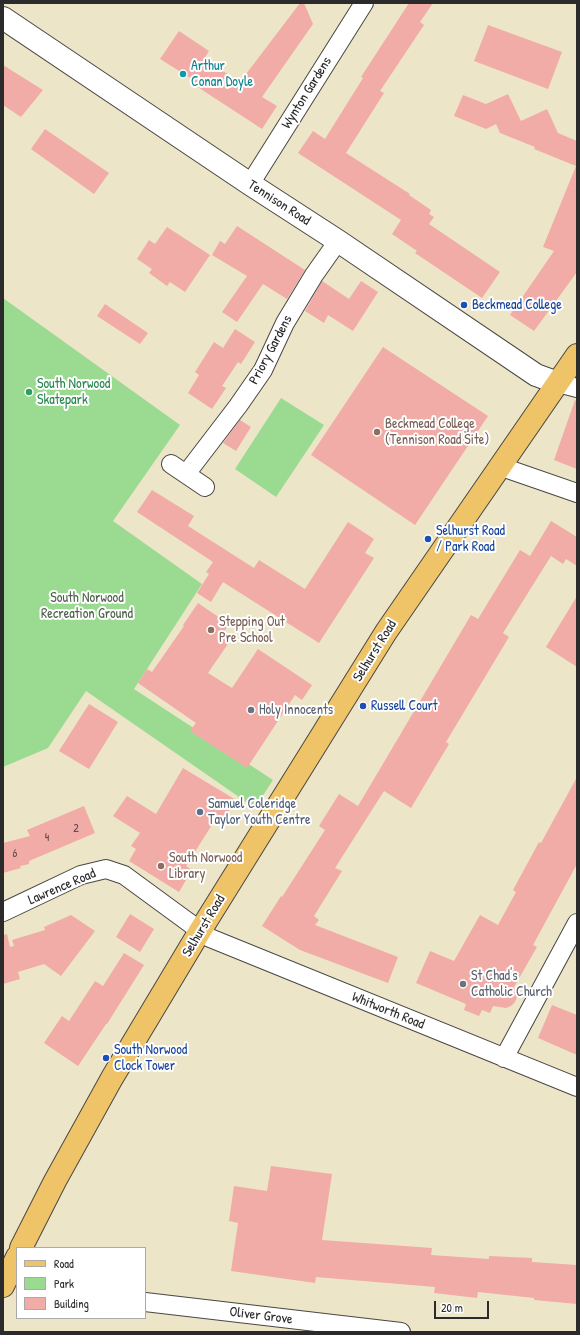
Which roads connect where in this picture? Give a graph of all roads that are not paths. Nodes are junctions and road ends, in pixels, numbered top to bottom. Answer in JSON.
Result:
{"nodes":[{"id":1,"x":364,"y":3,"type":"edge"},
{"id":2,"x":3,"y":18,"type":"edge"},
{"id":3,"x":250,"y":184,"type":"junction"},
{"id":4,"x":338,"y":241,"type":"junction"},
{"id":5,"x":577,"y":355,"type":"edge"},
{"id":6,"x":567,"y":385,"type":"edge"},
{"id":7,"x":499,"y":466,"type":"junction"},
{"id":8,"x":204,"y":487,"type":"dead end"},
{"id":9,"x":577,"y":493,"type":"edge"},
{"id":10,"x":3,"y":912,"type":"edge"},
{"id":11,"x":577,"y":923,"type":"edge"},
{"id":12,"x":200,"y":931,"type":"junction"},
{"id":13,"x":504,"y":1058,"type":"junction"},
{"id":14,"x":577,"y":1087,"type":"edge"},
{"id":15,"x":22,"y":1247,"type":"edge"},
{"id":16,"x":146,"y":1302,"type":"edge"},
{"id":17,"x":401,"y":1332,"type":"edge"}],
"edges":[{"from":1,"to":3,"type":"street","name":"Wynton Gardens"},
{"from":2,"to":3,"type":"street","name":"Tennison Road"},
{"from":3,"to":4,"type":"street","name":"Tennison Road"},
{"from":4,"to":6,"type":"street","name":"Tennison Road"},
{"from":4,"to":8,"type":"street","name":"Priory Gardens"},
{"from":5,"to":6,"type":"main road","name":"Selhurst Road"},
{"from":6,"to":7,"type":"main road","name":"Selhurst Road"},
{"from":7,"to":9,"type":"street"},
{"from":7,"to":12,"type":"main road","name":"Selhurst Road"},
{"from":10,"to":12,"type":"street","name":"Lawrence Road"},
{"from":11,"to":13,"type":"street"},
{"from":12,"to":13,"type":"street","name":"Whitworth Road"},
{"from":12,"to":15,"type":"main road","name":"Selhurst Road"},
{"from":13,"to":14,"type":"street","name":"Whitworth Road"},
{"from":16,"to":17,"type":"street","name":"Oliver Grove"}]}
